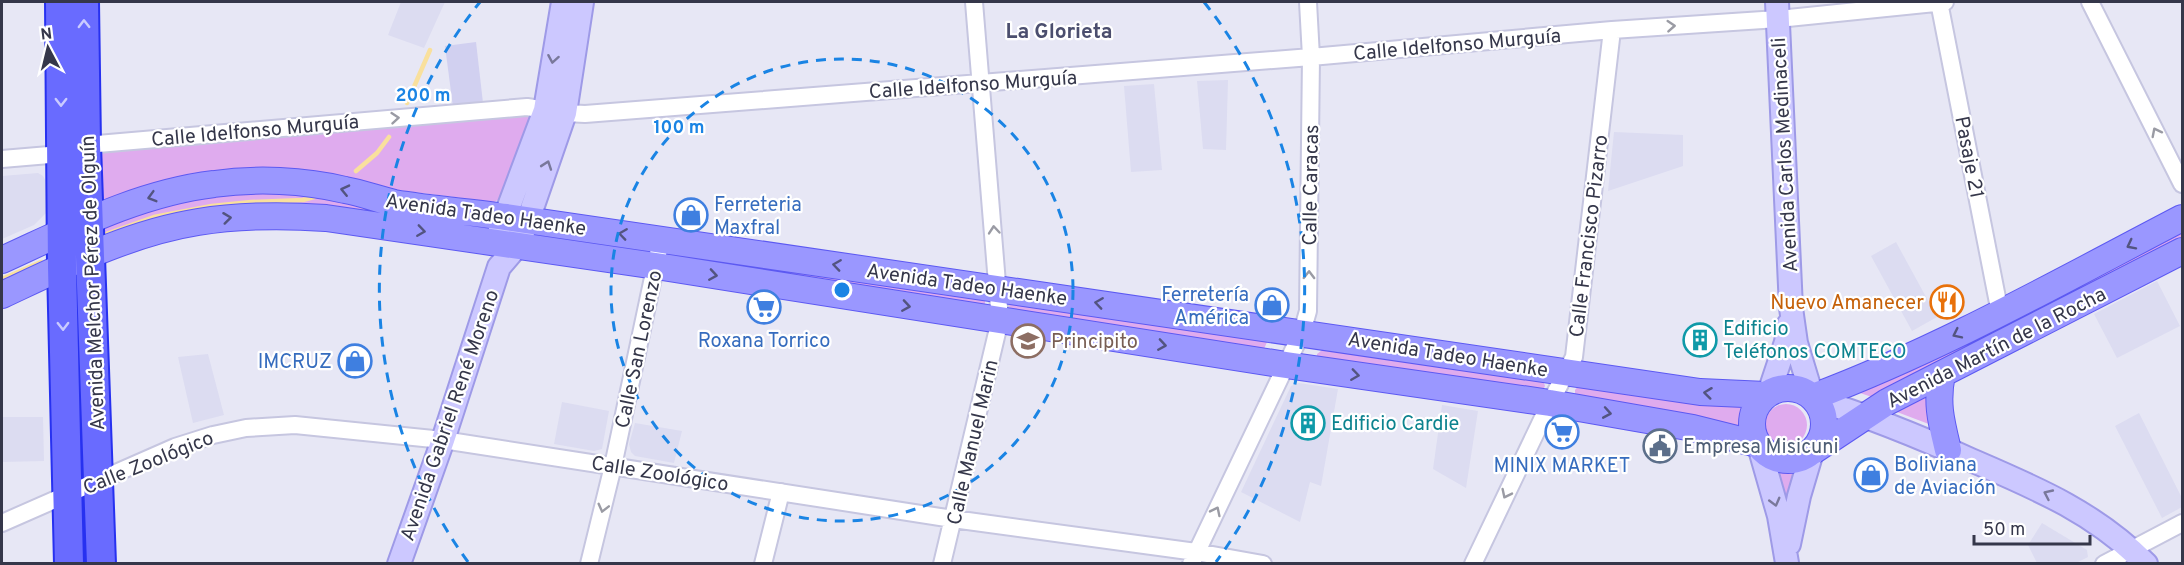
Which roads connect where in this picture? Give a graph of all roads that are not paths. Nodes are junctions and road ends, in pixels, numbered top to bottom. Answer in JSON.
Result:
{"nodes":[{"id":1,"x":60,"y":2,"type":"edge"},
{"id":2,"x":84,"y":2,"type":"edge"},
{"id":3,"x":563,"y":2,"type":"edge"},
{"id":4,"x":582,"y":2,"type":"edge"},
{"id":5,"x":974,"y":2,"type":"edge"},
{"id":6,"x":1308,"y":2,"type":"edge"},
{"id":7,"x":1939,"y":2,"type":"edge"},
{"id":8,"x":1945,"y":2,"type":"edge"},
{"id":9,"x":2090,"y":2,"type":"edge"},
{"id":10,"x":1778,"y":10,"type":"edge"},
{"id":11,"x":1612,"y":30,"type":"junction"},
{"id":12,"x":1311,"y":57,"type":"junction"},
{"id":13,"x":981,"y":84,"type":"junction"},
{"id":14,"x":555,"y":111,"type":"junction"},
{"id":15,"x":73,"y":150,"type":"junction"},
{"id":16,"x":2,"y":159,"type":"edge"},
{"id":17,"x":2182,"y":184,"type":"edge"},
{"id":18,"x":2182,"y":218,"type":"edge"},
{"id":19,"x":517,"y":219,"type":"junction"},
{"id":20,"x":89,"y":220,"type":"junction"},
{"id":21,"x":62,"y":233,"type":"junction"},
{"id":22,"x":661,"y":240,"type":"junction"},
{"id":23,"x":503,"y":251,"type":"junction"},
{"id":24,"x":2182,"y":251,"type":"edge"},
{"id":25,"x":90,"y":256,"type":"junction"},
{"id":26,"x":2,"y":260,"type":"edge"},
{"id":27,"x":656,"y":266,"type":"junction"},
{"id":28,"x":62,"y":267,"type":"junction"},
{"id":29,"x":999,"y":288,"type":"junction"},
{"id":30,"x":2,"y":295,"type":"edge"},
{"id":31,"x":1791,"y":308,"type":"junction"},
{"id":32,"x":2000,"y":313,"type":"junction"},
{"id":33,"x":1000,"y":321,"type":"junction"},
{"id":34,"x":1302,"y":332,"type":"junction"},
{"id":35,"x":1286,"y":365,"type":"junction"},
{"id":36,"x":1567,"y":372,"type":"junction"},
{"id":37,"x":1942,"y":374,"type":"junction"},
{"id":38,"x":1768,"y":394,"type":"junction"},
{"id":39,"x":1813,"y":397,"type":"junction"},
{"id":40,"x":1550,"y":403,"type":"junction"},
{"id":41,"x":1866,"y":415,"type":"junction"},
{"id":42,"x":443,"y":440,"type":"junction"},
{"id":43,"x":1758,"y":445,"type":"junction"},
{"id":44,"x":1948,"y":450,"type":"junction"},
{"id":45,"x":1813,"y":452,"type":"junction"},
{"id":46,"x":613,"y":466,"type":"junction"},
{"id":47,"x":99,"y":480,"type":"junction"},
{"id":48,"x":781,"y":492,"type":"junction"},
{"id":49,"x":67,"y":495,"type":"junction"},
{"id":50,"x":954,"y":519,"type":"junction"},
{"id":51,"x":2,"y":523,"type":"edge"},
{"id":52,"x":2182,"y":524,"type":"edge"},
{"id":53,"x":2139,"y":556,"type":"edge"},
{"id":54,"x":1194,"y":558,"type":"edge"},
{"id":55,"x":1787,"y":563,"type":"edge"},
{"id":56,"x":69,"y":564,"type":"edge"},
{"id":57,"x":100,"y":564,"type":"edge"},
{"id":58,"x":399,"y":564,"type":"edge"},
{"id":59,"x":589,"y":564,"type":"edge"},
{"id":60,"x":763,"y":564,"type":"edge"},
{"id":61,"x":942,"y":564,"type":"edge"},
{"id":62,"x":1263,"y":564,"type":"edge"},
{"id":63,"x":1473,"y":564,"type":"edge"},
{"id":64,"x":2104,"y":564,"type":"edge"}],
"edges":[{"from":1,"to":15,"type":"highway","name":"Avenida Melchor Pérez de Olguín","one_way":true},
{"from":15,"to":2,"type":"highway","name":"Avenida Melchor Pérez de Olguín","one_way":true},
{"from":3,"to":14,"type":"main road","name":"Avenida Gabriel René Moreno","one_way":true},
{"from":4,"to":14,"type":"main road","name":"Avenida Gabriel René Moreno"},
{"from":5,"to":13,"type":"street","name":"Calle Manuel Marin"},
{"from":6,"to":12,"type":"street","name":"Calle Caracas"},
{"from":7,"to":8,"type":"street","name":"Calle Idelfonso Murguía"},
{"from":7,"to":10,"type":"street","name":"Calle Idelfonso Murguía"},
{"from":7,"to":32,"type":"street","name":"Pasaje 21"},
{"from":17,"to":9,"type":"street","one_way":true},
{"from":11,"to":10,"type":"street","name":"Calle Idelfonso Murguía","one_way":true},
{"from":10,"to":31,"type":"main road","name":"Avenida Carlos Medinaceli"},
{"from":11,"to":12,"type":"street","name":"Calle Idelfonso Murguía"},
{"from":11,"to":36,"type":"street","name":"Calle Francisco Pizarro"},
{"from":12,"to":13,"type":"street","name":"Calle Idelfonso Murguía"},
{"from":34,"to":12,"type":"street","name":"Calle Caracas","one_way":true},
{"from":13,"to":14,"type":"street","name":"Calle Idelfonso Murguía"},
{"from":29,"to":13,"type":"street","name":"Calle Manuel Marin","one_way":true},
{"from":15,"to":14,"type":"street","name":"Calle Idelfonso Murguía","one_way":true},
{"from":14,"to":19,"type":"main road","name":"Avenida Gabriel René Moreno"},
{"from":15,"to":16,"type":"street","name":"Calle Idelfonso Murguía"},
{"from":15,"to":20,"type":"highway","name":"Avenida Melchor Pérez de Olguín"},
{"from":15,"to":21,"type":"highway","name":"Avenida Melchor Pérez de Olguín"},
{"from":18,"to":32,"type":"main road","name":"Avenida Martín de la Rocha","one_way":true},
{"from":19,"to":20,"type":"main road","name":"Avenida Tadeo Haenke","one_way":true},
{"from":22,"to":19,"type":"main road","name":"Avenida Tadeo Haenke","one_way":true},
{"from":19,"to":23,"type":"main road","name":"Avenida Gabriel René Moreno"},
{"from":20,"to":21,"type":"main road","name":"Avenida Tadeo Haenke"},
{"from":20,"to":25,"type":"highway","name":"Avenida Melchor Pérez de Olguín"},
{"from":21,"to":26,"type":"main road","name":"Avenida Tadeo Haenke"},
{"from":21,"to":28,"type":"highway","name":"Avenida Melchor Pérez de Olguín"},
{"from":22,"to":27,"type":"street","name":"Calle San Lorenzo"},
{"from":29,"to":22,"type":"main road","name":"Avenida Tadeo Haenke","one_way":true},
{"from":25,"to":23,"type":"main road","name":"Avenida Tadeo Haenke","one_way":true},
{"from":23,"to":27,"type":"main road","name":"Avenida Tadeo Haenke"},
{"from":23,"to":42,"type":"main road","name":"Avenida Gabriel René Moreno"},
{"from":24,"to":37,"type":"main road","name":"Avenida Martín de la Rocha"},
{"from":25,"to":28,"type":"main road","name":"Avenida Tadeo Haenke"},
{"from":25,"to":47,"type":"highway","name":"Avenida Melchor Pérez de Olguín"},
{"from":27,"to":33,"type":"main road","name":"Avenida Tadeo Haenke","one_way":true},
{"from":27,"to":46,"type":"street","name":"Calle San Lorenzo"},
{"from":28,"to":30,"type":"main road","name":"Avenida Tadeo Haenke"},
{"from":28,"to":49,"type":"highway","name":"Avenida Melchor Pérez de Olguín","one_way":true},
{"from":29,"to":33,"type":"street","name":"Calle Manuel Marin"},
{"from":34,"to":29,"type":"main road","name":"Avenida Tadeo Haenke","one_way":true},
{"from":31,"to":38,"type":"main road","name":"Avenida Carlos Medinaceli"},
{"from":31,"to":39,"type":"main road","name":"Avenida Carlos Medinaceli"},
{"from":32,"to":39,"type":"main road","name":"Avenida Martín de la Rocha","one_way":true},
{"from":33,"to":35,"type":"main road","name":"Avenida Tadeo Haenke","one_way":true},
{"from":33,"to":50,"type":"street","name":"Calle Manuel Marin"},
{"from":34,"to":35,"type":"street","name":"Calle Caracas"},
{"from":34,"to":36,"type":"main road","name":"Avenida Tadeo Haenke"},
{"from":35,"to":40,"type":"main road","name":"Avenida Tadeo Haenke","one_way":true},
{"from":54,"to":35,"type":"street","name":"Calle Caracas","one_way":true},
{"from":38,"to":36,"type":"main road","name":"Avenida Tadeo Haenke","one_way":true},
{"from":36,"to":40,"type":"street","name":"Calle Francisco Pizarro"},
{"from":37,"to":41,"type":"main road","name":"Avenida Martín de la Rocha"},
{"from":37,"to":44,"type":"main road"},
{"from":38,"to":39,"type":"main road"},
{"from":38,"to":43,"type":"main road"},
{"from":39,"to":41,"type":"main road"},
{"from":39,"to":45,"type":"main road"},
{"from":40,"to":43,"type":"main road","name":"Avenida Tadeo Haenke","one_way":true},
{"from":40,"to":63,"type":"street","name":"Calle Francisco Pizarro","one_way":true},
{"from":41,"to":44,"type":"main road"},
{"from":41,"to":45,"type":"main road","name":"Avenida Martín de la Rocha"},
{"from":42,"to":46,"type":"street","name":"Calle Zoológico"},
{"from":42,"to":47,"type":"street","name":"Calle Zoológico"},
{"from":42,"to":58,"type":"main road","name":"Avenida Gabriel René Moreno"},
{"from":43,"to":45,"type":"main road"},
{"from":43,"to":55,"type":"main road","one_way":true},
{"from":53,"to":44,"type":"main road","one_way":true},
{"from":45,"to":55,"type":"main road"},
{"from":46,"to":48,"type":"street","name":"Calle Zoológico"},
{"from":46,"to":59,"type":"street","name":"Calle San Lorenzo","one_way":true},
{"from":47,"to":49,"type":"street","name":"Calle Zoológico"},
{"from":47,"to":57,"type":"highway","name":"Avenida Melchor Pérez de Olguín"},
{"from":48,"to":50,"type":"street","name":"Calle Zoológico"},
{"from":48,"to":60,"type":"street"},
{"from":49,"to":51,"type":"street","name":"Calle Zoológico"},
{"from":49,"to":56,"type":"highway","name":"Avenida Melchor Pérez de Olguín"},
{"from":50,"to":54,"type":"street","name":"Calle Zoológico"},
{"from":50,"to":61,"type":"street","name":"Calle Manuel Marin"},
{"from":52,"to":53,"type":"street"},
{"from":53,"to":64,"type":"street"},
{"from":54,"to":62,"type":"street","name":"Calle Zoológico"}]}
